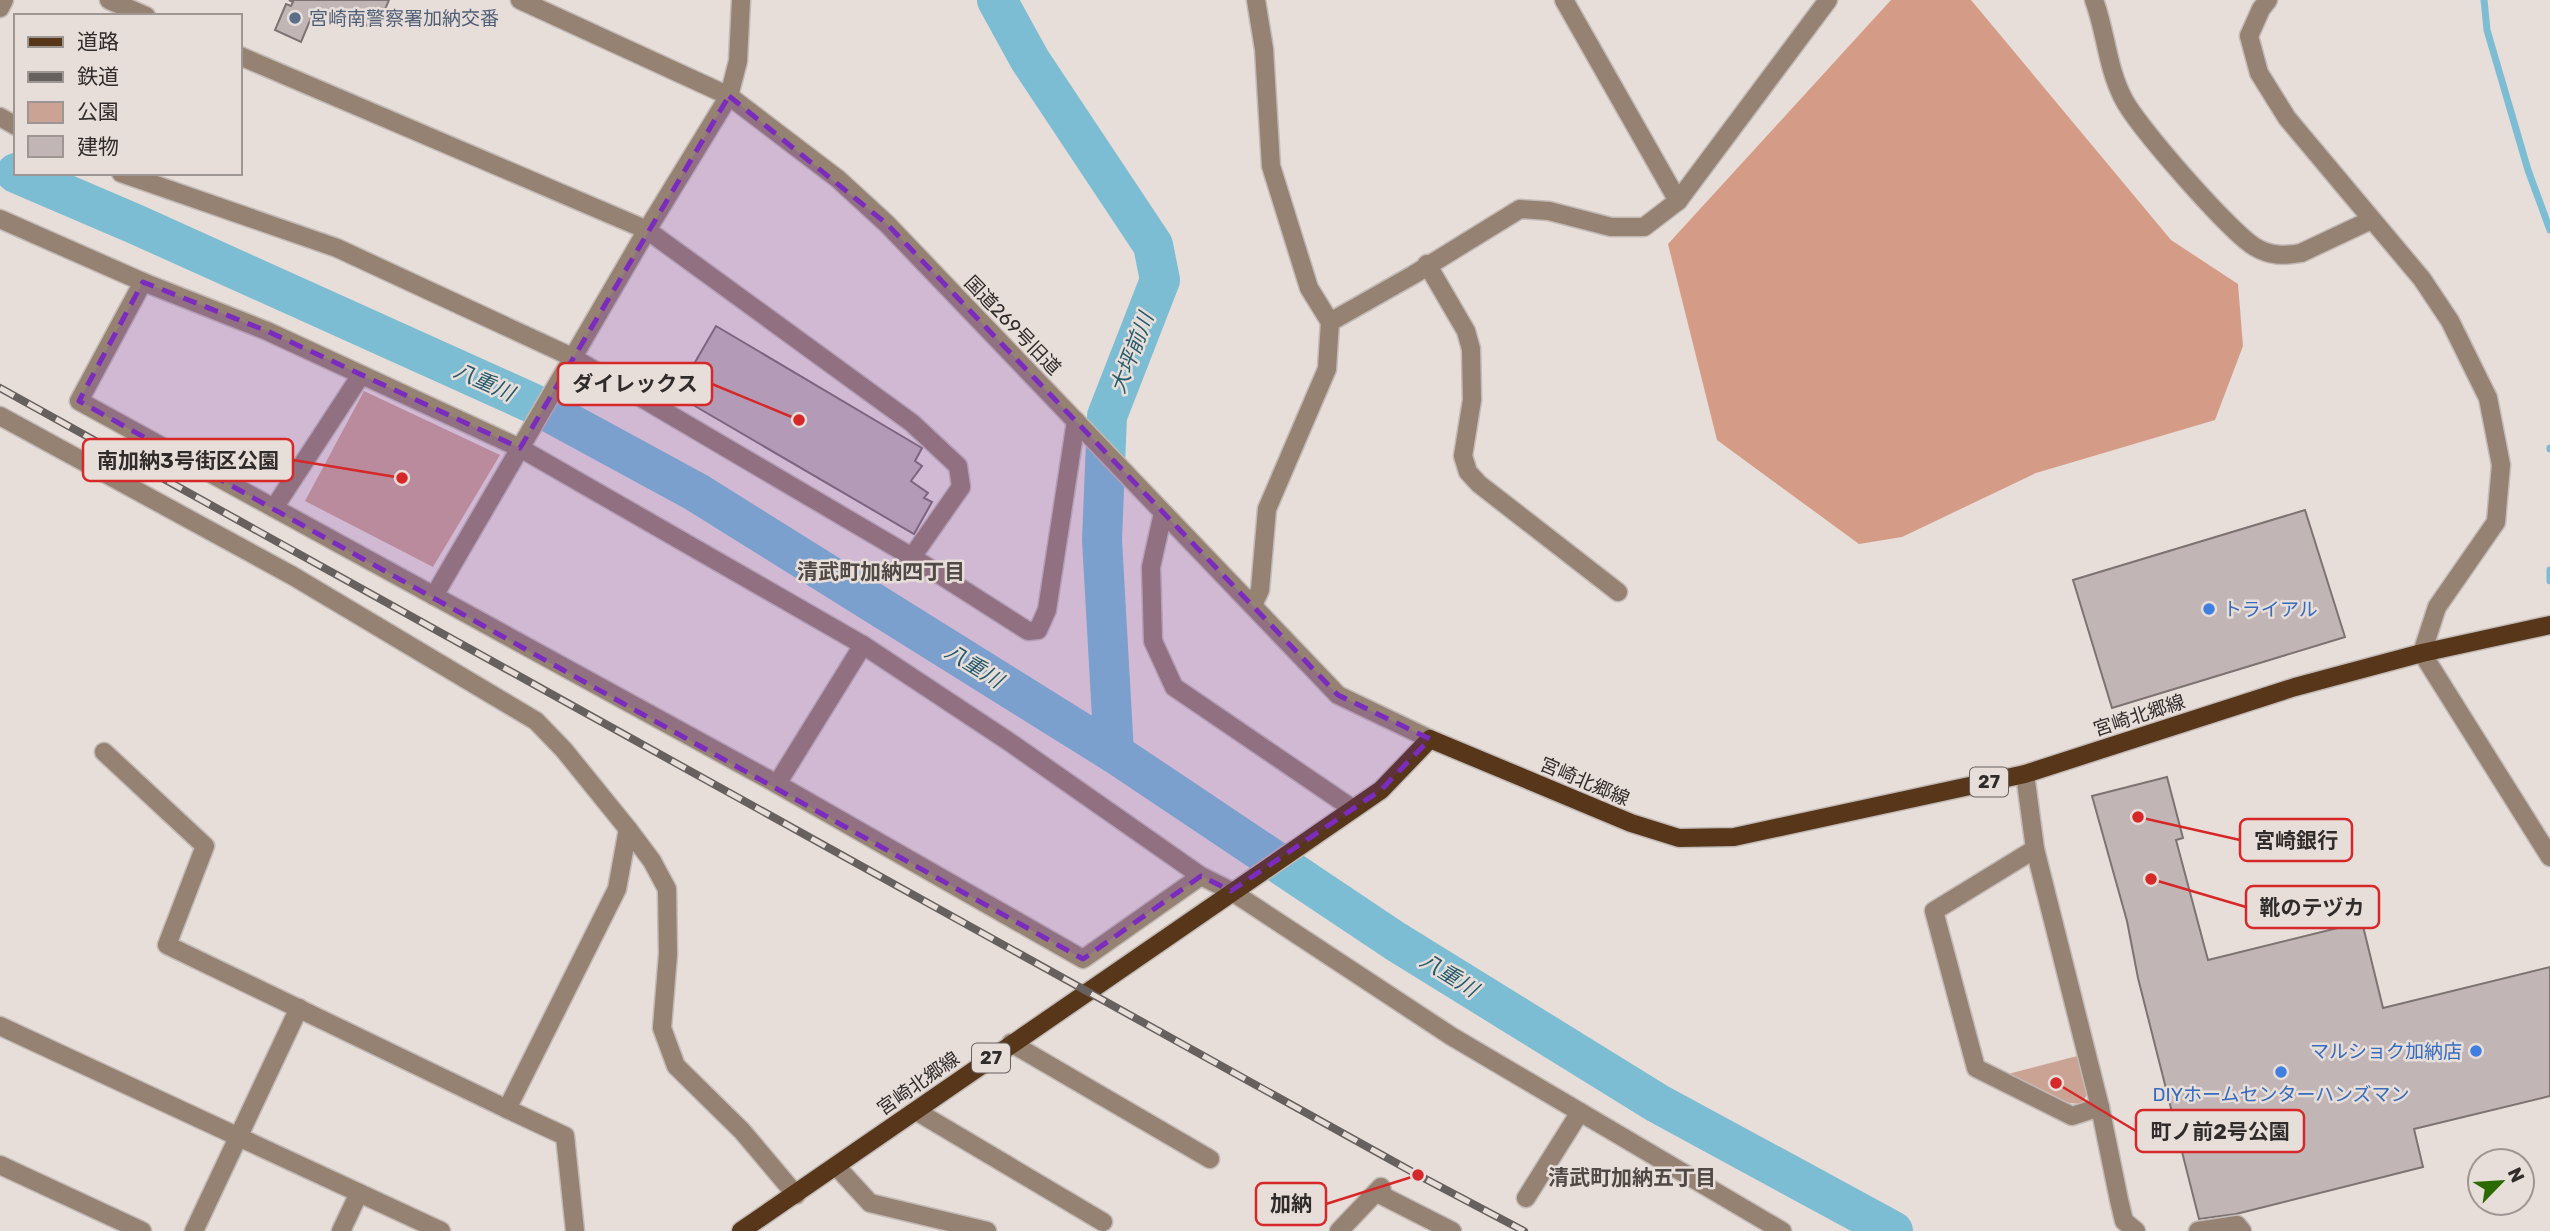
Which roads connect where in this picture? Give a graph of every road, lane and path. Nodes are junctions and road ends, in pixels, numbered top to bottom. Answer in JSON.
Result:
{"nodes":[{"id":1,"x":4,"y":0,"type":"edge"},
{"id":2,"x":109,"y":0,"type":"edge"},
{"id":3,"x":520,"y":0,"type":"edge"},
{"id":4,"x":741,"y":0,"type":"edge"},
{"id":5,"x":1256,"y":0,"type":"edge"},
{"id":6,"x":1564,"y":0,"type":"edge"},
{"id":7,"x":1828,"y":0,"type":"edge"},
{"id":8,"x":2094,"y":0,"type":"edge"},
{"id":9,"x":2268,"y":0,"type":"edge"},
{"id":10,"x":0,"y":8,"type":"edge"},
{"id":11,"x":141,"y":14,"type":"edge"},
{"id":12,"x":242,"y":57,"type":"edge"},
{"id":13,"x":729,"y":96,"type":"junction"},
{"id":14,"x":127,"y":175,"type":"edge"},
{"id":15,"x":1678,"y":201,"type":"junction"},
{"id":16,"x":0,"y":219,"type":"edge"},
{"id":17,"x":2371,"y":220,"type":"junction"},
{"id":18,"x":647,"y":230,"type":"junction"},
{"id":19,"x":1427,"y":264,"type":"junction"},
{"id":20,"x":143,"y":282,"type":"junction"},
{"id":21,"x":1329,"y":321,"type":"junction"},
{"id":22,"x":568,"y":363,"type":"junction"},
{"id":23,"x":361,"y":375,"type":"junction"},
{"id":24,"x":0,"y":416,"type":"edge"},
{"id":25,"x":1076,"y":421,"type":"junction"},
{"id":26,"x":522,"y":444,"type":"junction"},
{"id":27,"x":274,"y":508,"type":"junction"},
{"id":28,"x":1163,"y":513,"type":"junction"},
{"id":29,"x":912,"y":557,"type":"junction"},
{"id":30,"x":1618,"y":592,"type":"dead end"},
{"id":31,"x":434,"y":596,"type":"junction"},
{"id":32,"x":1253,"y":605,"type":"junction"},
{"id":33,"x":2550,"y":625,"type":"edge"},
{"id":34,"x":863,"y":645,"type":"junction"},
{"id":35,"x":2422,"y":653,"type":"junction"},
{"id":36,"x":1430,"y":739,"type":"junction"},
{"id":37,"x":104,"y":752,"type":"dead end"},
{"id":38,"x":2025,"y":774,"type":"junction"},
{"id":39,"x":777,"y":784,"type":"junction"},
{"id":40,"x":1353,"y":809,"type":"junction"},
{"id":41,"x":628,"y":829,"type":"junction"},
{"id":42,"x":2035,"y":849,"type":"junction"},
{"id":43,"x":2550,"y":857,"type":"edge"},
{"id":44,"x":1201,"y":876,"type":"junction"},
{"id":45,"x":1236,"y":888,"type":"junction"},
{"id":46,"x":299,"y":1008,"type":"junction"},
{"id":47,"x":0,"y":1026,"type":"edge"},
{"id":48,"x":1011,"y":1044,"type":"junction"},
{"id":49,"x":2100,"y":1107,"type":"junction"},
{"id":50,"x":507,"y":1109,"type":"junction"},
{"id":51,"x":916,"y":1111,"type":"junction"},
{"id":52,"x":1580,"y":1112,"type":"junction"},
{"id":53,"x":240,"y":1138,"type":"junction"},
{"id":54,"x":1210,"y":1159,"type":"dead end"},
{"id":55,"x":0,"y":1165,"type":"edge"},
{"id":56,"x":837,"y":1167,"type":"junction"},
{"id":57,"x":359,"y":1193,"type":"junction"},
{"id":58,"x":796,"y":1195,"type":"junction"},
{"id":59,"x":1525,"y":1198,"type":"dead end"},
{"id":60,"x":1103,"y":1222,"type":"dead end"},
{"id":61,"x":761,"y":1225,"type":"edge"},
{"id":62,"x":142,"y":1231,"type":"edge"},
{"id":63,"x":194,"y":1231,"type":"edge"},
{"id":64,"x":341,"y":1231,"type":"edge"},
{"id":65,"x":440,"y":1231,"type":"edge"},
{"id":66,"x":576,"y":1231,"type":"edge"},
{"id":67,"x":741,"y":1231,"type":"edge"},
{"id":68,"x":987,"y":1231,"type":"edge"},
{"id":69,"x":1339,"y":1231,"type":"edge"},
{"id":70,"x":1452,"y":1231,"type":"edge"},
{"id":71,"x":1782,"y":1231,"type":"edge"},
{"id":72,"x":2136,"y":1231,"type":"edge"},
{"id":73,"x":2198,"y":1231,"type":"edge"},
{"id":74,"x":2242,"y":1231,"type":"edge"}],
"edges":[{"from":1,"to":10,"type":"street"},
{"from":2,"to":11,"type":"street"},
{"from":3,"to":13,"type":"street","name":"国道269号旧道"},
{"from":4,"to":13,"type":"street"},
{"from":5,"to":21,"type":"street"},
{"from":6,"to":15,"type":"street"},
{"from":7,"to":15,"type":"street"},
{"from":8,"to":17,"type":"street"},
{"from":9,"to":17,"type":"street"},
{"from":12,"to":18,"type":"street"},
{"from":13,"to":18,"type":"street"},
{"from":13,"to":25,"type":"street","name":"国道269号旧道"},
{"from":14,"to":22,"type":"street"},
{"from":15,"to":19,"type":"street"},
{"from":16,"to":20,"type":"street"},
{"from":17,"to":35,"type":"street"},
{"from":18,"to":22,"type":"street"},
{"from":18,"to":29,"type":"street"},
{"from":19,"to":21,"type":"street"},
{"from":19,"to":30,"type":"street"},
{"from":20,"to":23,"type":"street"},
{"from":20,"to":27,"type":"street"},
{"from":21,"to":32,"type":"street"},
{"from":22,"to":26,"type":"street"},
{"from":22,"to":29,"type":"street"},
{"from":23,"to":26,"type":"street"},
{"from":23,"to":27,"type":"street"},
{"from":24,"to":41,"type":"street"},
{"from":25,"to":28,"type":"street","name":"国道269号旧道"},
{"from":25,"to":29,"type":"street"},
{"from":26,"to":31,"type":"street"},
{"from":26,"to":34,"type":"street"},
{"from":27,"to":31,"type":"street"},
{"from":28,"to":32,"type":"street","name":"国道269号旧道"},
{"from":28,"to":40,"type":"street"},
{"from":31,"to":39,"type":"street"},
{"from":32,"to":36,"type":"street","name":"国道269号旧道"},
{"from":33,"to":35,"type":"main road","name":"宮崎北郷線","number":"27"},
{"from":34,"to":39,"type":"street"},
{"from":34,"to":44,"type":"street"},
{"from":35,"to":38,"type":"main road","name":"宮崎北郷線","number":"27"},
{"from":35,"to":43,"type":"street"},
{"from":36,"to":38,"type":"main road","name":"宮崎北郷線","number":"27"},
{"from":36,"to":40,"type":"main road","name":"宮崎北郷線","number":"27"},
{"from":37,"to":46,"type":"street"},
{"from":38,"to":42,"type":"street"},
{"from":39,"to":44,"type":"street"},
{"from":40,"to":45,"type":"main road","name":"宮崎北郷線","number":"27"},
{"from":41,"to":50,"type":"street"},
{"from":41,"to":58,"type":"street"},
{"from":42,"to":49,"type":"street"},
{"from":42,"to":49,"type":"street"},
{"from":44,"to":45,"type":"street"},
{"from":45,"to":48,"type":"main road","name":"宮崎北郷線","number":"27"},
{"from":45,"to":52,"type":"street"},
{"from":46,"to":50,"type":"street"},
{"from":46,"to":53,"type":"street"},
{"from":47,"to":53,"type":"street"},
{"from":48,"to":51,"type":"main road","name":"宮崎北郷線","number":"27"},
{"from":48,"to":54,"type":"street"},
{"from":49,"to":72,"type":"street"},
{"from":50,"to":66,"type":"street"},
{"from":51,"to":56,"type":"main road","name":"宮崎北郷線","number":"27"},
{"from":51,"to":60,"type":"street"},
{"from":52,"to":59,"type":"street"},
{"from":52,"to":71,"type":"street"},
{"from":53,"to":57,"type":"street"},
{"from":53,"to":63,"type":"street"},
{"from":55,"to":62,"type":"street"},
{"from":56,"to":58,"type":"main road","name":"宮崎北郷線","number":"27"},
{"from":56,"to":68,"type":"street"},
{"from":57,"to":64,"type":"street"},
{"from":57,"to":65,"type":"street"},
{"from":58,"to":61,"type":"main road","name":"宮崎北郷線","number":"27"},
{"from":61,"to":67,"type":"main road","name":"宮崎北郷線","number":"27"},
{"from":69,"to":70,"type":"street"},
{"from":73,"to":74,"type":"street"}]}
